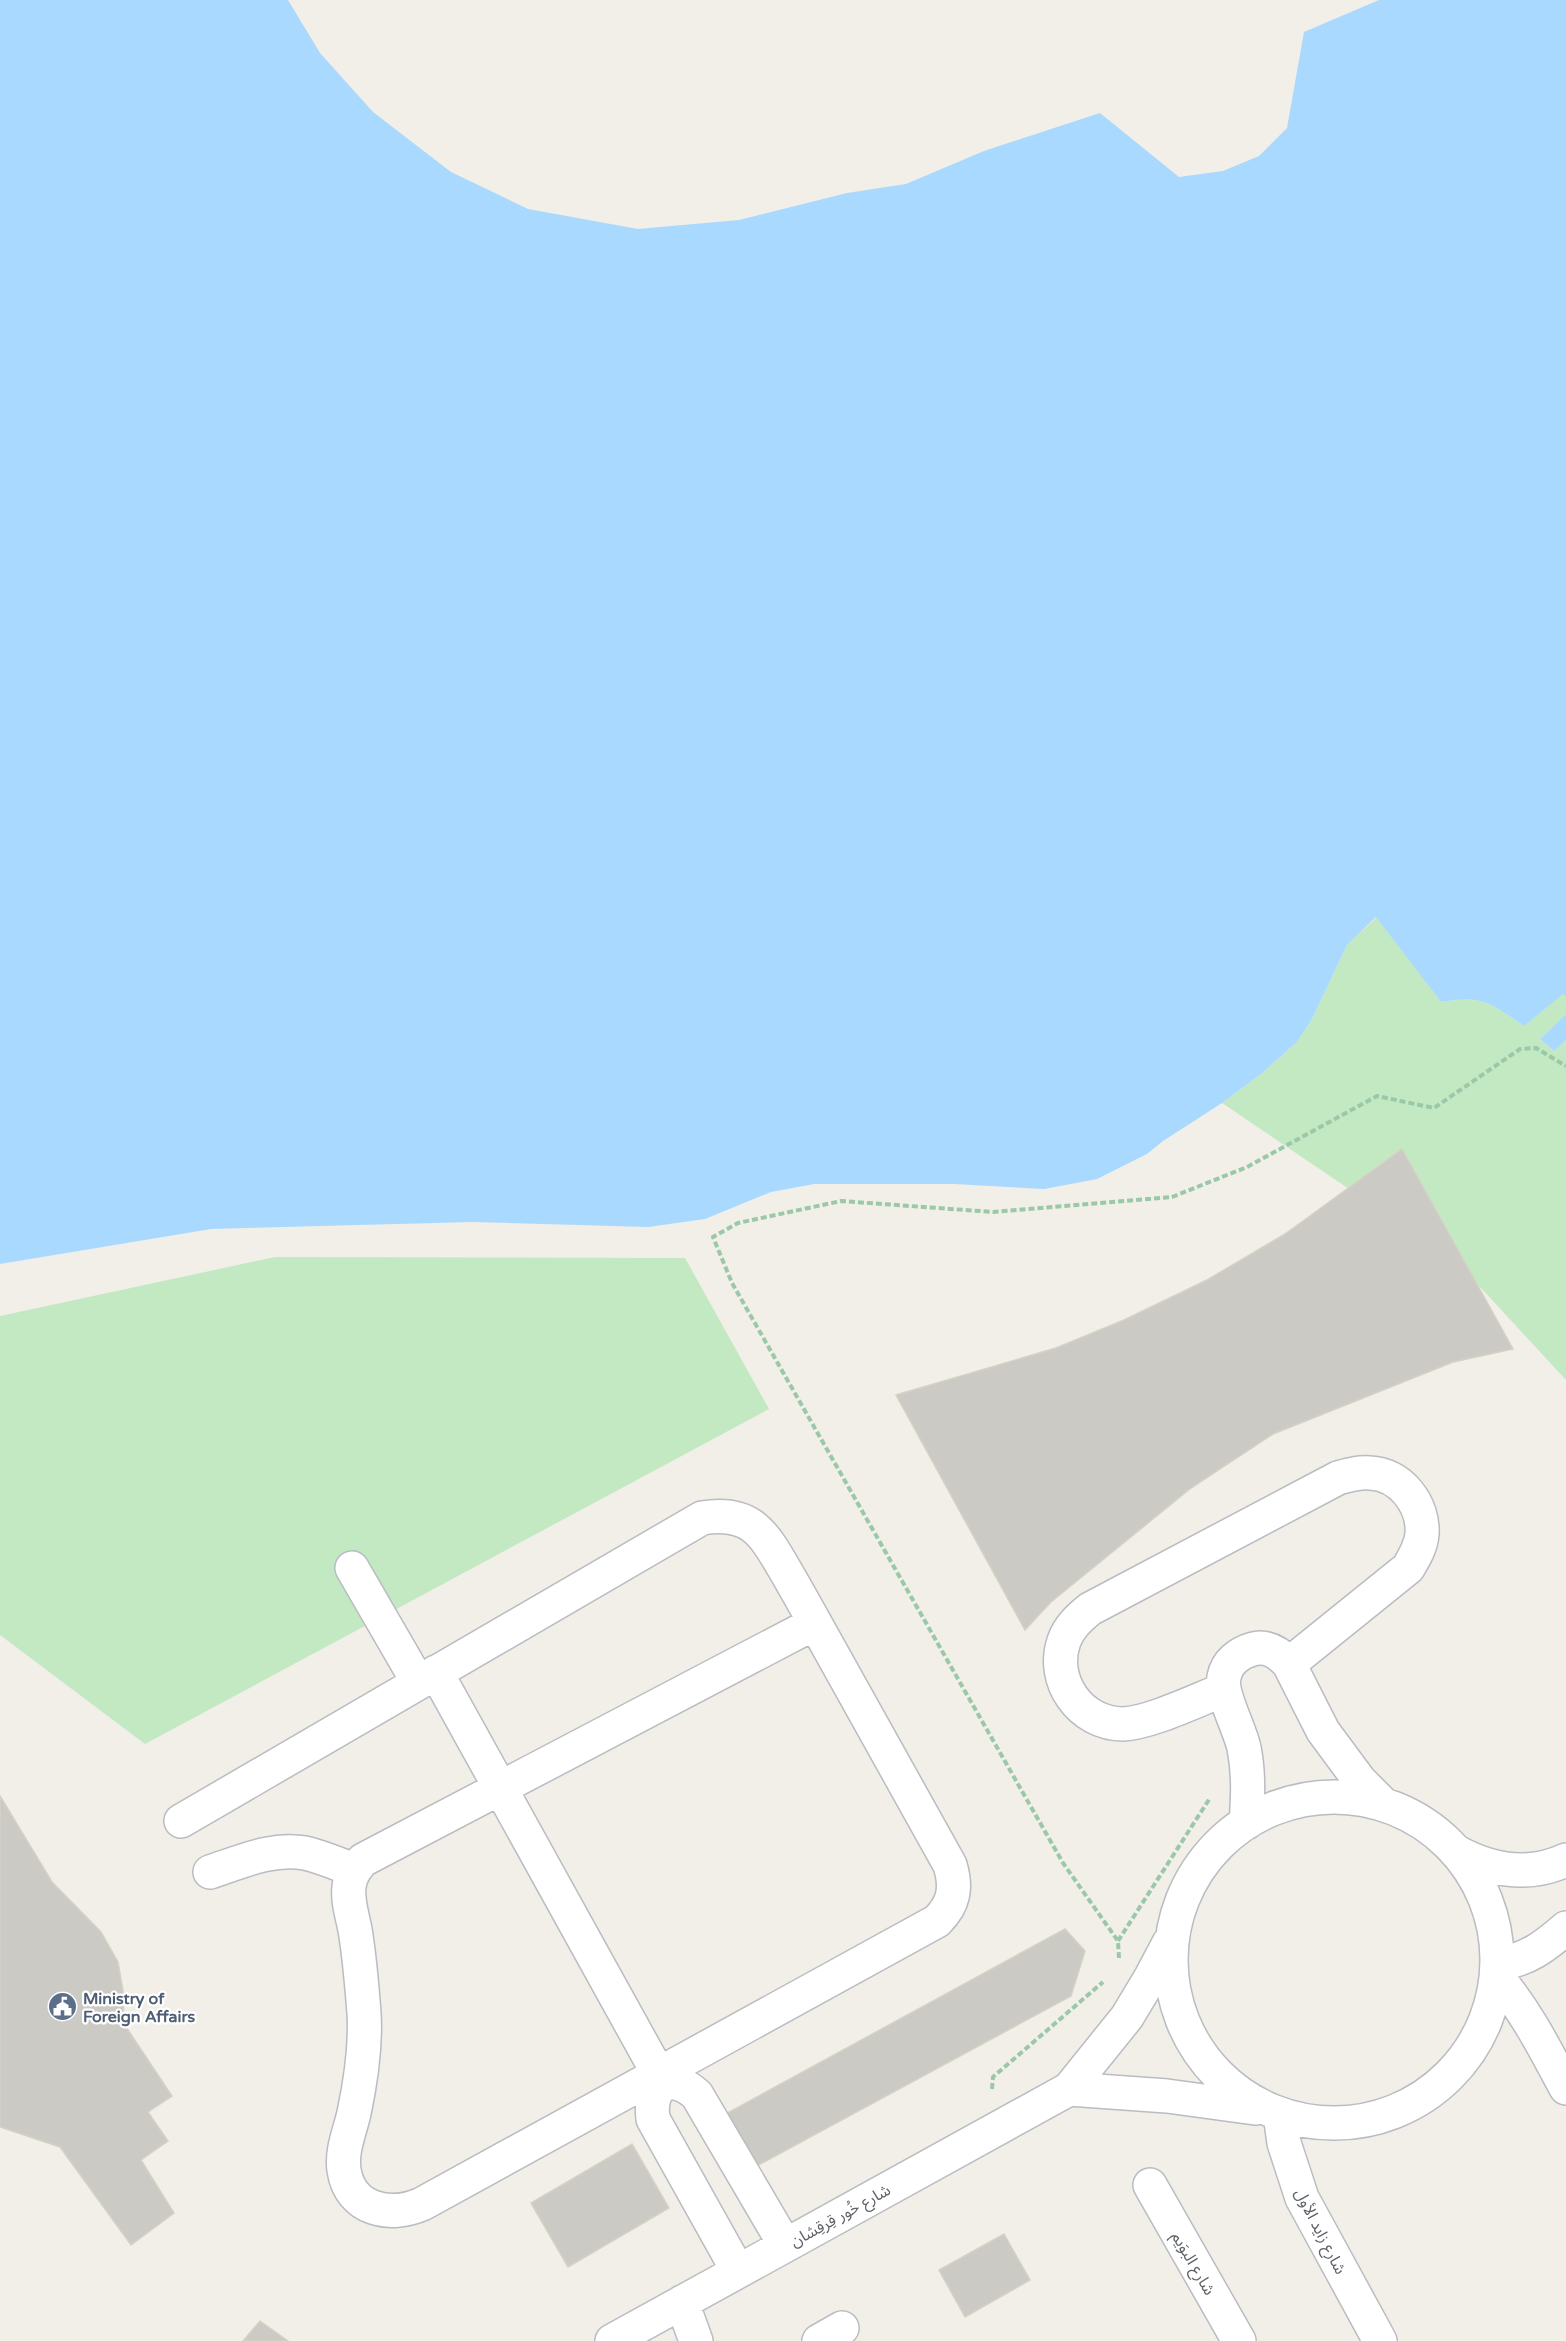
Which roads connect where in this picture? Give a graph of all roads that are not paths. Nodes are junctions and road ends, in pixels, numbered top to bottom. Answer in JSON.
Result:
{"nodes":[{"id":1,"x":352,"y":1568,"type":"dead end"},
{"id":2,"x":815,"y":1623,"type":"junction"},
{"id":3,"x":1289,"y":1664,"type":"junction"},
{"id":4,"x":427,"y":1677,"type":"junction"},
{"id":5,"x":1223,"y":1690,"type":"junction"},
{"id":6,"x":500,"y":1788,"type":"junction"},
{"id":7,"x":1383,"y":1804,"type":"junction"},
{"id":8,"x":181,"y":1821,"type":"dead end"},
{"id":9,"x":1246,"y":1822,"type":"junction"},
{"id":10,"x":1457,"y":1852,"type":"junction"},
{"id":11,"x":1566,"y":1860,"type":"edge"},
{"id":12,"x":354,"y":1870,"type":"junction"},
{"id":13,"x":210,"y":1872,"type":"dead end"},
{"id":14,"x":1566,"y":1928,"type":"edge"},
{"id":15,"x":1172,"y":1936,"type":"junction"},
{"id":16,"x":1497,"y":1971,"type":"junction"},
{"id":17,"x":661,"y":2078,"type":"junction"},
{"id":18,"x":1566,"y":2088,"type":"edge"},
{"id":19,"x":1069,"y":2089,"type":"junction"},
{"id":20,"x":1272,"y":2111,"type":"junction"},
{"id":21,"x":1150,"y":2185,"type":"dead end"},
{"id":22,"x":785,"y":2245,"type":"junction"},
{"id":23,"x":738,"y":2271,"type":"junction"},
{"id":24,"x":682,"y":2302,"type":"junction"},
{"id":25,"x":612,"y":2341,"type":"edge"},
{"id":26,"x":696,"y":2341,"type":"edge"},
{"id":27,"x":1239,"y":2341,"type":"edge"},
{"id":28,"x":1380,"y":2341,"type":"edge"}],
"edges":[{"from":1,"to":4,"type":"street"},
{"from":2,"to":4,"type":"street"},
{"from":2,"to":6,"type":"street"},
{"from":2,"to":17,"type":"street"},
{"from":3,"to":5,"type":"street"},
{"from":3,"to":5,"type":"street"},
{"from":3,"to":7,"type":"street"},
{"from":4,"to":6,"type":"street"},
{"from":4,"to":8,"type":"street"},
{"from":5,"to":9,"type":"street"},
{"from":6,"to":12,"type":"street"},
{"from":6,"to":17,"type":"street"},
{"from":7,"to":9,"type":"street"},
{"from":7,"to":10,"type":"street"},
{"from":9,"to":15,"type":"street"},
{"from":10,"to":11,"type":"street"},
{"from":10,"to":16,"type":"street"},
{"from":12,"to":13,"type":"street"},
{"from":12,"to":17,"type":"street"},
{"from":14,"to":16,"type":"street"},
{"from":15,"to":19,"type":"street","name":"شارع خُور قِرقِشان"},
{"from":15,"to":20,"type":"street"},
{"from":16,"to":18,"type":"street"},
{"from":16,"to":20,"type":"street"},
{"from":17,"to":22,"type":"street"},
{"from":17,"to":23,"type":"street"},
{"from":19,"to":20,"type":"street"},
{"from":19,"to":22,"type":"street","name":"شارع خُور قِرقِشان"},
{"from":20,"to":28,"type":"street","name":"شارع زايد الأول"},
{"from":21,"to":27,"type":"street","name":"شارع البوَيم"},
{"from":22,"to":23,"type":"street","name":"شارع خُور قِرقِشان"},
{"from":23,"to":24,"type":"street","name":"شارع خُور قِرقِشان"},
{"from":24,"to":25,"type":"street","name":"شارع خُور قِرقِشان"},
{"from":24,"to":26,"type":"street"}]}
